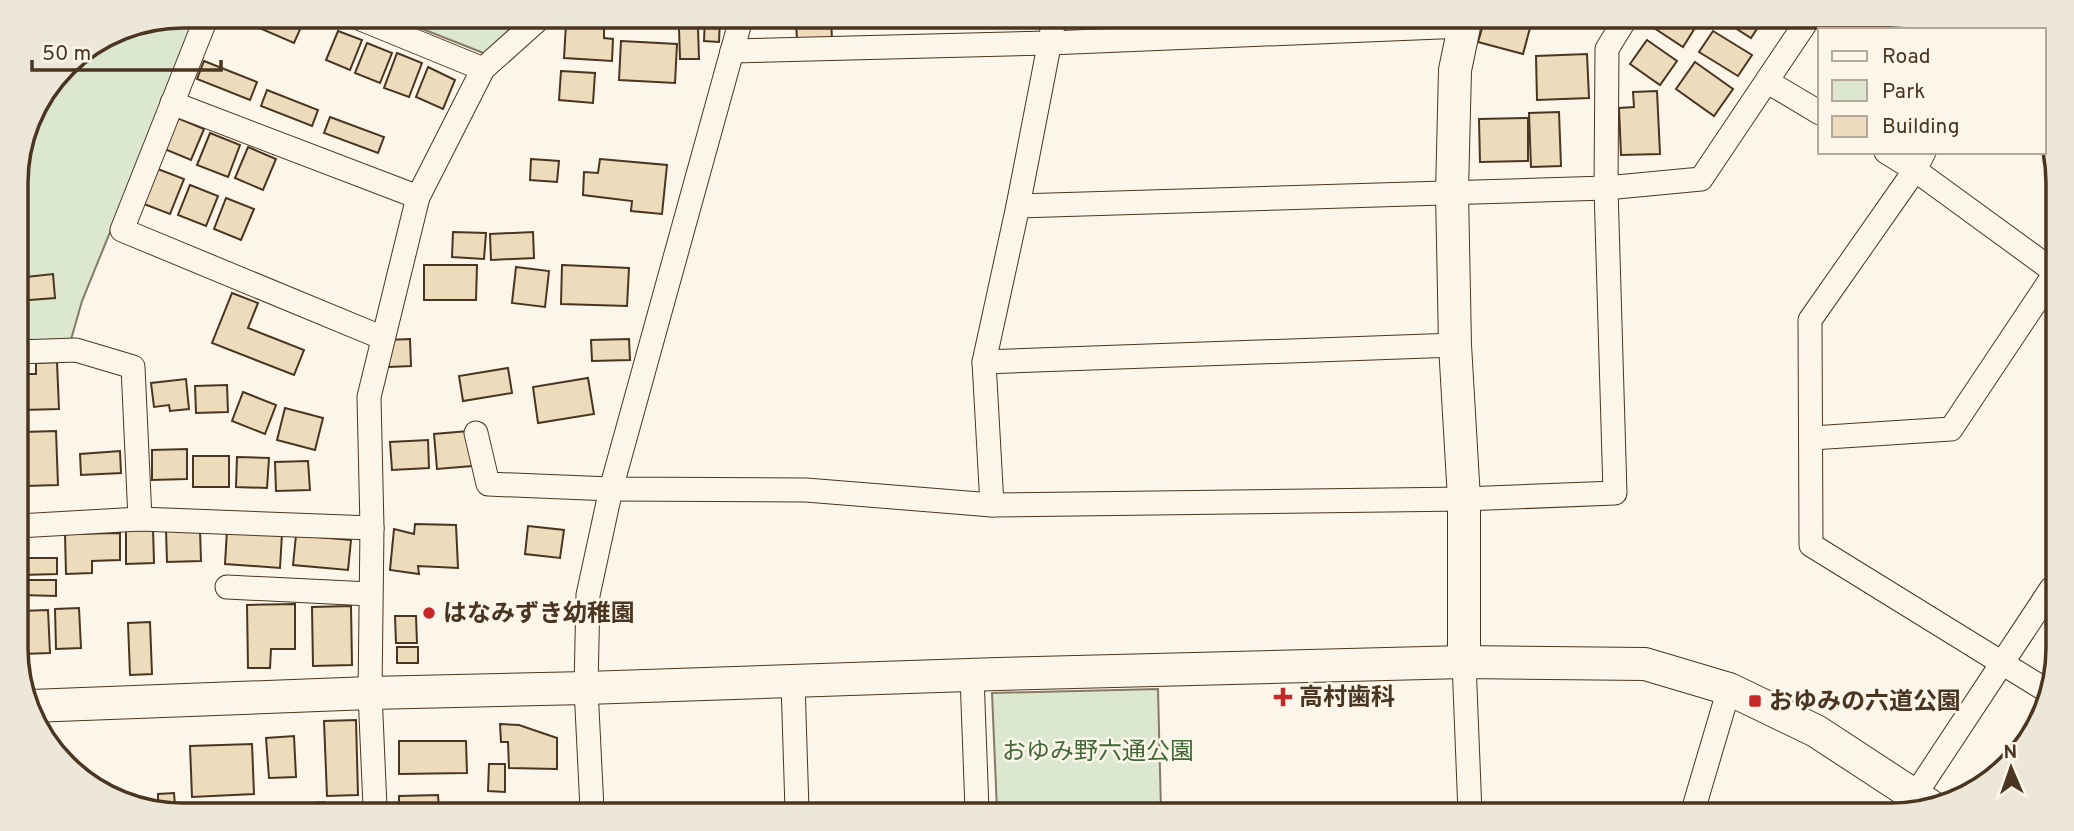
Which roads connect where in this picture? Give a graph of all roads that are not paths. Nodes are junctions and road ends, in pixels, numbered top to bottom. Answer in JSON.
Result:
{"nodes":[{"id":1,"x":202,"y":28,"type":"edge"},
{"id":2,"x":383,"y":28,"type":"edge"},
{"id":3,"x":529,"y":28,"type":"edge"},
{"id":4,"x":738,"y":28,"type":"edge"},
{"id":5,"x":1052,"y":28,"type":"edge"},
{"id":6,"x":1377,"y":28,"type":"edge"},
{"id":7,"x":1464,"y":28,"type":"edge"},
{"id":8,"x":1620,"y":28,"type":"edge"},
{"id":9,"x":1802,"y":28,"type":"edge"},
{"id":10,"x":1049,"y":43,"type":"junction"},
{"id":11,"x":732,"y":51,"type":"junction"},
{"id":12,"x":483,"y":69,"type":"junction"},
{"id":13,"x":1768,"y":82,"type":"junction"},
{"id":14,"x":172,"y":103,"type":"junction"},
{"id":15,"x":1818,"y":112,"type":"edge"},
{"id":16,"x":1893,"y":154,"type":"edge"},
{"id":17,"x":1919,"y":161,"type":"edge"},
{"id":18,"x":1606,"y":188,"type":"junction"},
{"id":19,"x":1452,"y":192,"type":"junction"},
{"id":20,"x":418,"y":197,"type":"junction"},
{"id":21,"x":1018,"y":206,"type":"junction"},
{"id":22,"x":2046,"y":265,"type":"edge"},
{"id":23,"x":2046,"y":286,"type":"edge"},
{"id":24,"x":383,"y":338,"type":"junction"},
{"id":25,"x":1455,"y":345,"type":"junction"},
{"id":26,"x":28,"y":352,"type":"edge"},
{"id":27,"x":984,"y":362,"type":"junction"},
{"id":28,"x":476,"y":433,"type":"dead end"},
{"id":29,"x":1812,"y":438,"type":"junction"},
{"id":30,"x":611,"y":489,"type":"junction"},
{"id":31,"x":1464,"y":499,"type":"junction"},
{"id":32,"x":992,"y":505,"type":"junction"},
{"id":33,"x":140,"y":519,"type":"junction"},
{"id":34,"x":28,"y":525,"type":"edge"},
{"id":35,"x":372,"y":528,"type":"junction"},
{"id":36,"x":227,"y":587,"type":"dead end"},
{"id":37,"x":370,"y":594,"type":"junction"},
{"id":38,"x":2046,"y":596,"type":"edge"},
{"id":39,"x":1464,"y":662,"type":"junction"},
{"id":40,"x":2001,"y":663,"type":"junction"},
{"id":41,"x":972,"y":676,"type":"junction"},
{"id":42,"x":793,"y":682,"type":"junction"},
{"id":43,"x":2041,"y":687,"type":"edge"},
{"id":44,"x":586,"y":688,"type":"junction"},
{"id":45,"x":1729,"y":689,"type":"junction"},
{"id":46,"x":370,"y":693,"type":"junction"},
{"id":47,"x":39,"y":706,"type":"edge"},
{"id":48,"x":1922,"y":800,"type":"edge"},
{"id":49,"x":375,"y":803,"type":"edge"},
{"id":50,"x":592,"y":803,"type":"edge"},
{"id":51,"x":797,"y":803,"type":"edge"},
{"id":52,"x":977,"y":803,"type":"edge"},
{"id":53,"x":1470,"y":803,"type":"edge"},
{"id":54,"x":1695,"y":803,"type":"edge"}],
"edges":[{"from":1,"to":14,"type":"street"},
{"from":2,"to":12,"type":"street"},
{"from":3,"to":12,"type":"street"},
{"from":4,"to":11,"type":"street"},
{"from":5,"to":10,"type":"street"},
{"from":6,"to":10,"type":"street"},
{"from":7,"to":19,"type":"street"},
{"from":8,"to":18,"type":"street"},
{"from":9,"to":13,"type":"street"},
{"from":10,"to":11,"type":"street"},
{"from":10,"to":21,"type":"street"},
{"from":11,"to":30,"type":"street"},
{"from":12,"to":20,"type":"street"},
{"from":13,"to":15,"type":"street"},
{"from":13,"to":18,"type":"street"},
{"from":14,"to":20,"type":"street"},
{"from":14,"to":24,"type":"street"},
{"from":16,"to":17,"type":"street"},
{"from":17,"to":22,"type":"street"},
{"from":17,"to":29,"type":"street"},
{"from":18,"to":19,"type":"street"},
{"from":18,"to":31,"type":"street"},
{"from":19,"to":21,"type":"street"},
{"from":19,"to":25,"type":"street"},
{"from":20,"to":24,"type":"street"},
{"from":21,"to":27,"type":"street"},
{"from":23,"to":29,"type":"street"},
{"from":24,"to":35,"type":"street"},
{"from":25,"to":27,"type":"street"},
{"from":25,"to":31,"type":"street"},
{"from":26,"to":33,"type":"street"},
{"from":27,"to":32,"type":"street"},
{"from":28,"to":30,"type":"street"},
{"from":29,"to":40,"type":"street"},
{"from":30,"to":32,"type":"street"},
{"from":30,"to":44,"type":"street"},
{"from":31,"to":32,"type":"street"},
{"from":31,"to":39,"type":"street"},
{"from":33,"to":34,"type":"street"},
{"from":33,"to":35,"type":"street"},
{"from":35,"to":37,"type":"street"},
{"from":36,"to":37,"type":"street"},
{"from":37,"to":46,"type":"street"},
{"from":38,"to":40,"type":"street"},
{"from":39,"to":41,"type":"street"},
{"from":39,"to":45,"type":"street"},
{"from":39,"to":53,"type":"street"},
{"from":40,"to":43,"type":"street"},
{"from":40,"to":48,"type":"street"},
{"from":41,"to":42,"type":"street"},
{"from":41,"to":52,"type":"street"},
{"from":42,"to":44,"type":"street"},
{"from":42,"to":51,"type":"street"},
{"from":44,"to":46,"type":"street"},
{"from":44,"to":50,"type":"street"},
{"from":45,"to":48,"type":"street"},
{"from":45,"to":54,"type":"street"},
{"from":46,"to":47,"type":"street"},
{"from":46,"to":49,"type":"street"}]}
